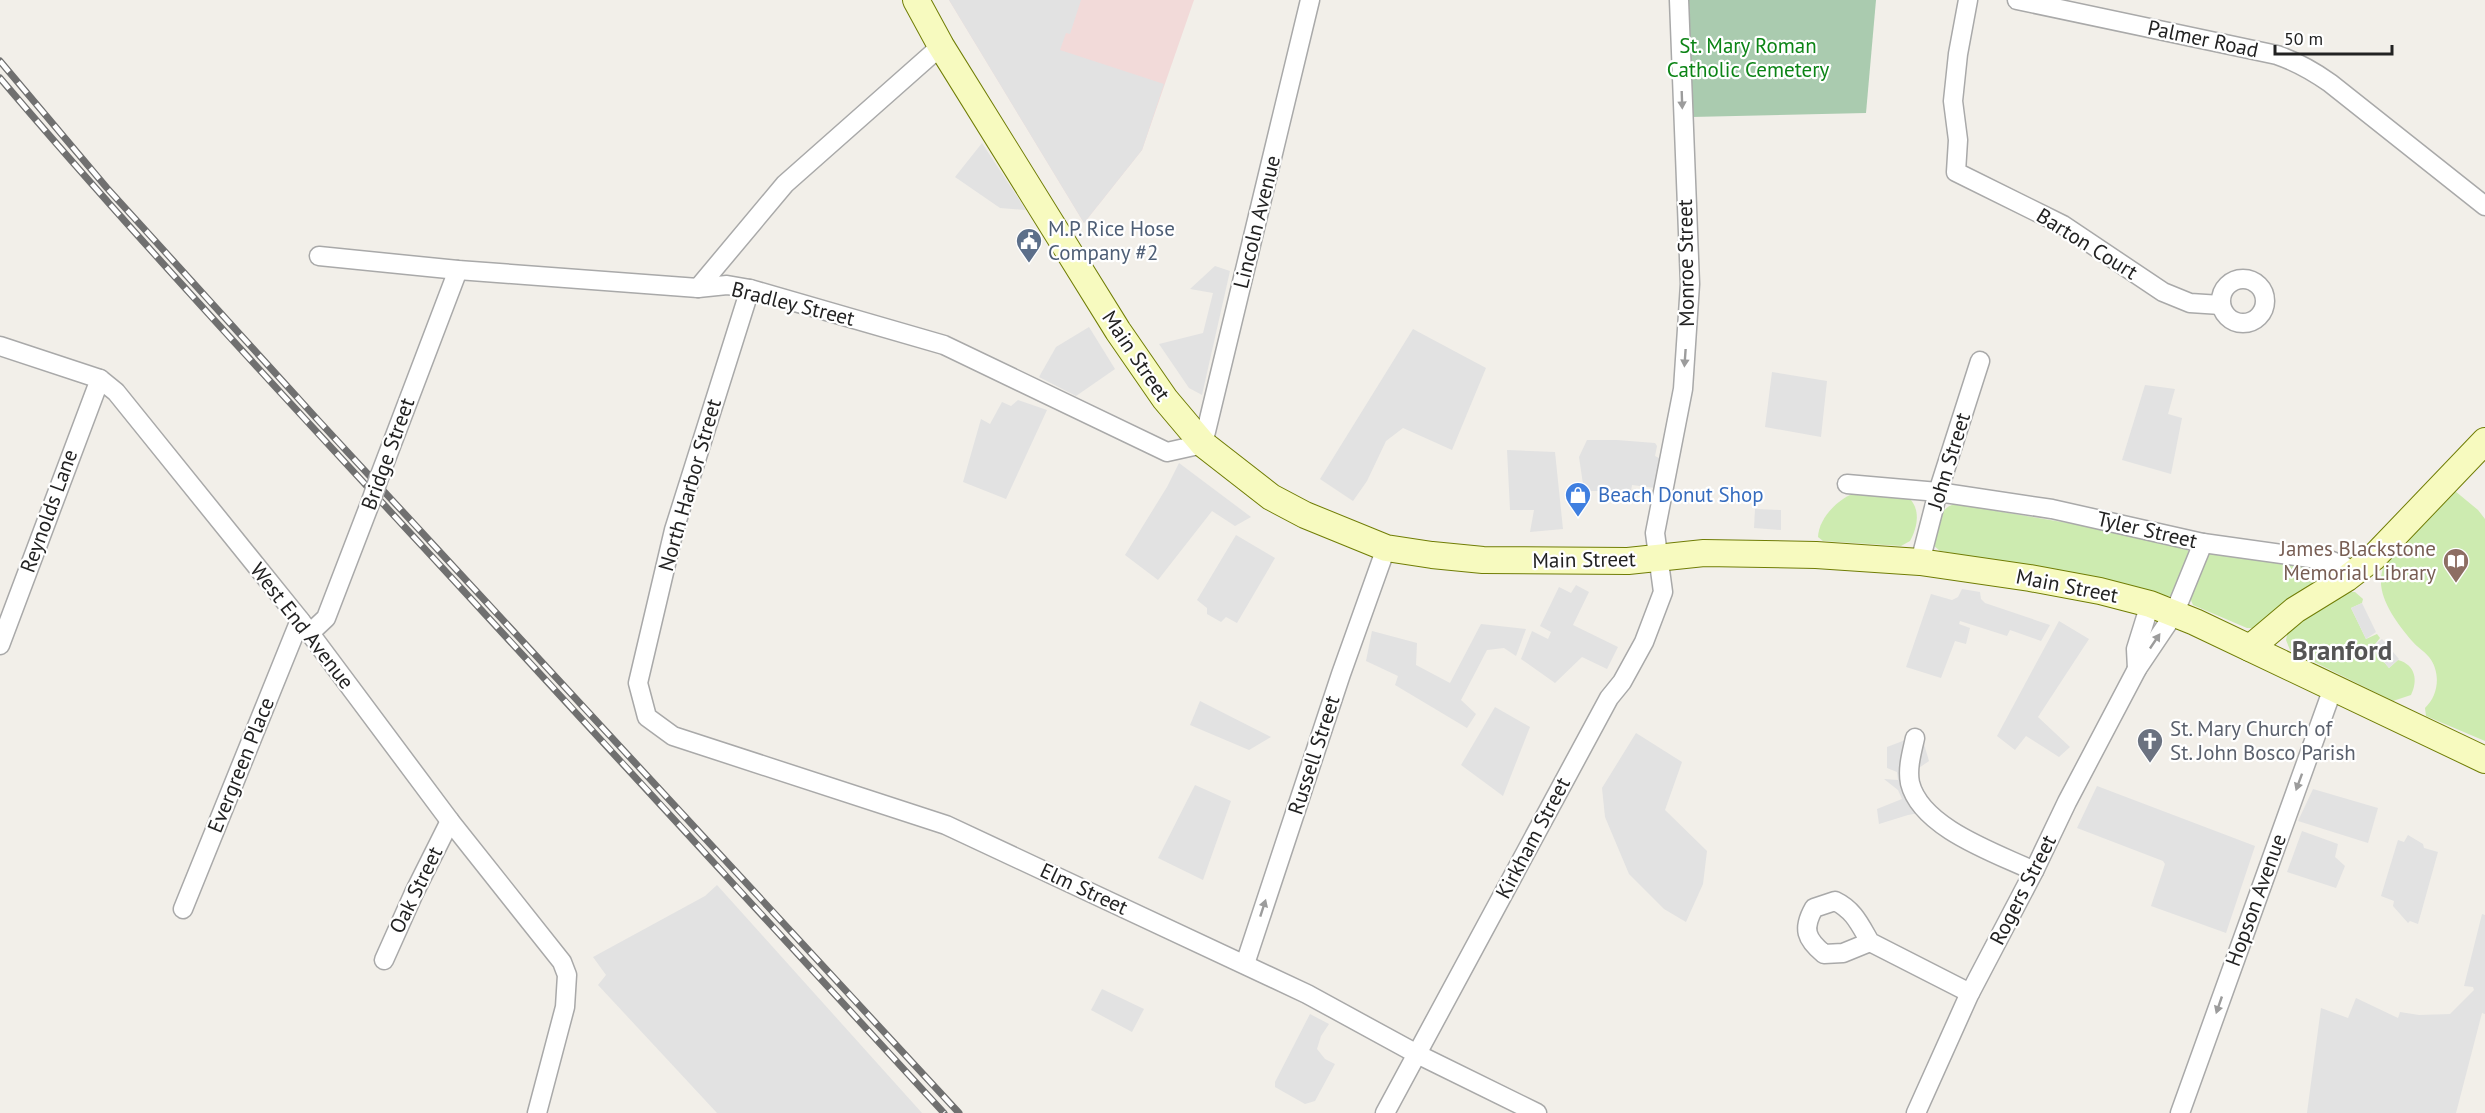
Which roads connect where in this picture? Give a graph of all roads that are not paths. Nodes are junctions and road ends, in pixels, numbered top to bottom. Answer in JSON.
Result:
{"nodes":[{"id":1,"x":916,"y":0,"type":"edge"},
{"id":2,"x":1310,"y":0,"type":"edge"},
{"id":3,"x":1679,"y":0,"type":"edge"},
{"id":4,"x":1968,"y":0,"type":"edge"},
{"id":5,"x":2017,"y":0,"type":"edge"},
{"id":6,"x":941,"y":46,"type":"junction"},
{"id":7,"x":2485,"y":206,"type":"edge"},
{"id":8,"x":319,"y":256,"type":"dead end"},
{"id":9,"x":458,"y":270,"type":"junction"},
{"id":10,"x":698,"y":288,"type":"junction"},
{"id":11,"x":750,"y":289,"type":"junction"},
{"id":12,"x":2221,"y":305,"type":"dead end"},
{"id":13,"x":0,"y":346,"type":"edge"},
{"id":14,"x":1980,"y":361,"type":"dead end"},
{"id":15,"x":100,"y":379,"type":"junction"},
{"id":16,"x":2485,"y":441,"type":"edge"},
{"id":17,"x":1203,"y":444,"type":"junction"},
{"id":18,"x":1847,"y":484,"type":"dead end"},
{"id":19,"x":1938,"y":492,"type":"junction"},
{"id":20,"x":2203,"y":543,"type":"junction"},
{"id":21,"x":1386,"y":548,"type":"junction"},
{"id":22,"x":1660,"y":558,"type":"junction"},
{"id":23,"x":1920,"y":562,"type":"junction"},
{"id":24,"x":2353,"y":574,"type":"junction"},
{"id":25,"x":2150,"y":604,"type":"junction"},
{"id":26,"x":2174,"y":614,"type":"junction"},
{"id":27,"x":305,"y":626,"type":"junction"},
{"id":28,"x":0,"y":645,"type":"edge"},
{"id":29,"x":2250,"y":648,"type":"junction"},
{"id":30,"x":2137,"y":669,"type":"junction"},
{"id":31,"x":638,"y":683,"type":"joint"},
{"id":32,"x":2333,"y":688,"type":"junction"},
{"id":33,"x":1915,"y":738,"type":"dead end"},
{"id":34,"x":2485,"y":760,"type":"edge"},
{"id":35,"x":450,"y":821,"type":"junction"},
{"id":36,"x":2034,"y":871,"type":"junction"},
{"id":37,"x":183,"y":909,"type":"dead end"},
{"id":38,"x":1870,"y":942,"type":"dead end"},
{"id":39,"x":384,"y":960,"type":"dead end"},
{"id":40,"x":1245,"y":964,"type":"junction"},
{"id":41,"x":1970,"y":993,"type":"junction"},
{"id":42,"x":1417,"y":1054,"type":"junction"},
{"id":43,"x":537,"y":1113,"type":"edge"},
{"id":44,"x":1385,"y":1113,"type":"edge"},
{"id":45,"x":1537,"y":1113,"type":"edge"},
{"id":46,"x":1916,"y":1113,"type":"edge"},
{"id":47,"x":2180,"y":1113,"type":"edge"}],
"edges":[{"from":1,"to":6,"type":"main road","name":"Main Street"},
{"from":2,"to":17,"type":"street","name":"Lincoln Avenue"},
{"from":3,"to":22,"type":"street","name":"Monroe Street","one_way":true},
{"from":4,"to":12,"type":"street","name":"Barton Court"},
{"from":5,"to":7,"type":"street","name":"Palmer Road"},
{"from":6,"to":10,"type":"street"},
{"from":6,"to":17,"type":"main road","name":"Main Street"},
{"from":8,"to":9,"type":"street","name":"Bradley Street"},
{"from":9,"to":10,"type":"street","name":"Bradley Street"},
{"from":9,"to":27,"type":"street","name":"Bridge Street","bridge":true},
{"from":10,"to":11,"type":"street","name":"Bradley Street"},
{"from":11,"to":17,"type":"street","name":"Bradley Street"},
{"from":11,"to":31,"type":"street","name":"North Harbor Street"},
{"from":13,"to":15,"type":"street","name":"West End Avenue"},
{"from":14,"to":19,"type":"street","name":"John Street"},
{"from":15,"to":27,"type":"street","name":"West End Avenue"},
{"from":15,"to":28,"type":"street","name":"Reynolds Lane"},
{"from":16,"to":24,"type":"main road"},
{"from":17,"to":21,"type":"main road","name":"Main Street"},
{"from":18,"to":19,"type":"street","name":"Tyler Street"},
{"from":19,"to":20,"type":"street","name":"Tyler Street"},
{"from":19,"to":23,"type":"street","name":"John Street"},
{"from":20,"to":24,"type":"street","name":"Tyler Street"},
{"from":20,"to":26,"type":"street","name":"Rogers Street"},
{"from":21,"to":22,"type":"main road","name":"Main Street"},
{"from":40,"to":21,"type":"street","name":"Russell Street","one_way":true},
{"from":22,"to":23,"type":"main road","name":"Main Street"},
{"from":22,"to":42,"type":"street","name":"Kirkham Street"},
{"from":23,"to":25,"type":"main road","name":"Main Street"},
{"from":24,"to":29,"type":"main road"},
{"from":25,"to":26,"type":"main road","name":"Main Street"},
{"from":25,"to":30,"type":"street","name":"Rogers Street"},
{"from":26,"to":29,"type":"main road","name":"Main Street"},
{"from":30,"to":26,"type":"street","name":"Rogers Street","one_way":true},
{"from":27,"to":35,"type":"street","name":"West End Avenue"},
{"from":27,"to":37,"type":"street","name":"Evergreen Place"},
{"from":29,"to":32,"type":"main road","name":"Main Street"},
{"from":30,"to":36,"type":"street","name":"Rogers Street"},
{"from":31,"to":40,"type":"street","name":"Elm Street"},
{"from":32,"to":34,"type":"main road","name":"Main Street"},
{"from":32,"to":47,"type":"street","name":"Hopson Avenue","one_way":true},
{"from":33,"to":36,"type":"street"},
{"from":35,"to":39,"type":"street","name":"Oak Street"},
{"from":35,"to":43,"type":"street","name":"West End Avenue"},
{"from":36,"to":41,"type":"street","name":"Rogers Street"},
{"from":38,"to":41,"type":"street"},
{"from":40,"to":42,"type":"street","name":"Elm Street"},
{"from":41,"to":46,"type":"street","name":"Rogers Street"},
{"from":42,"to":44,"type":"street","name":"Kirkham Street"},
{"from":42,"to":45,"type":"street","name":"Elm Street"}]}
